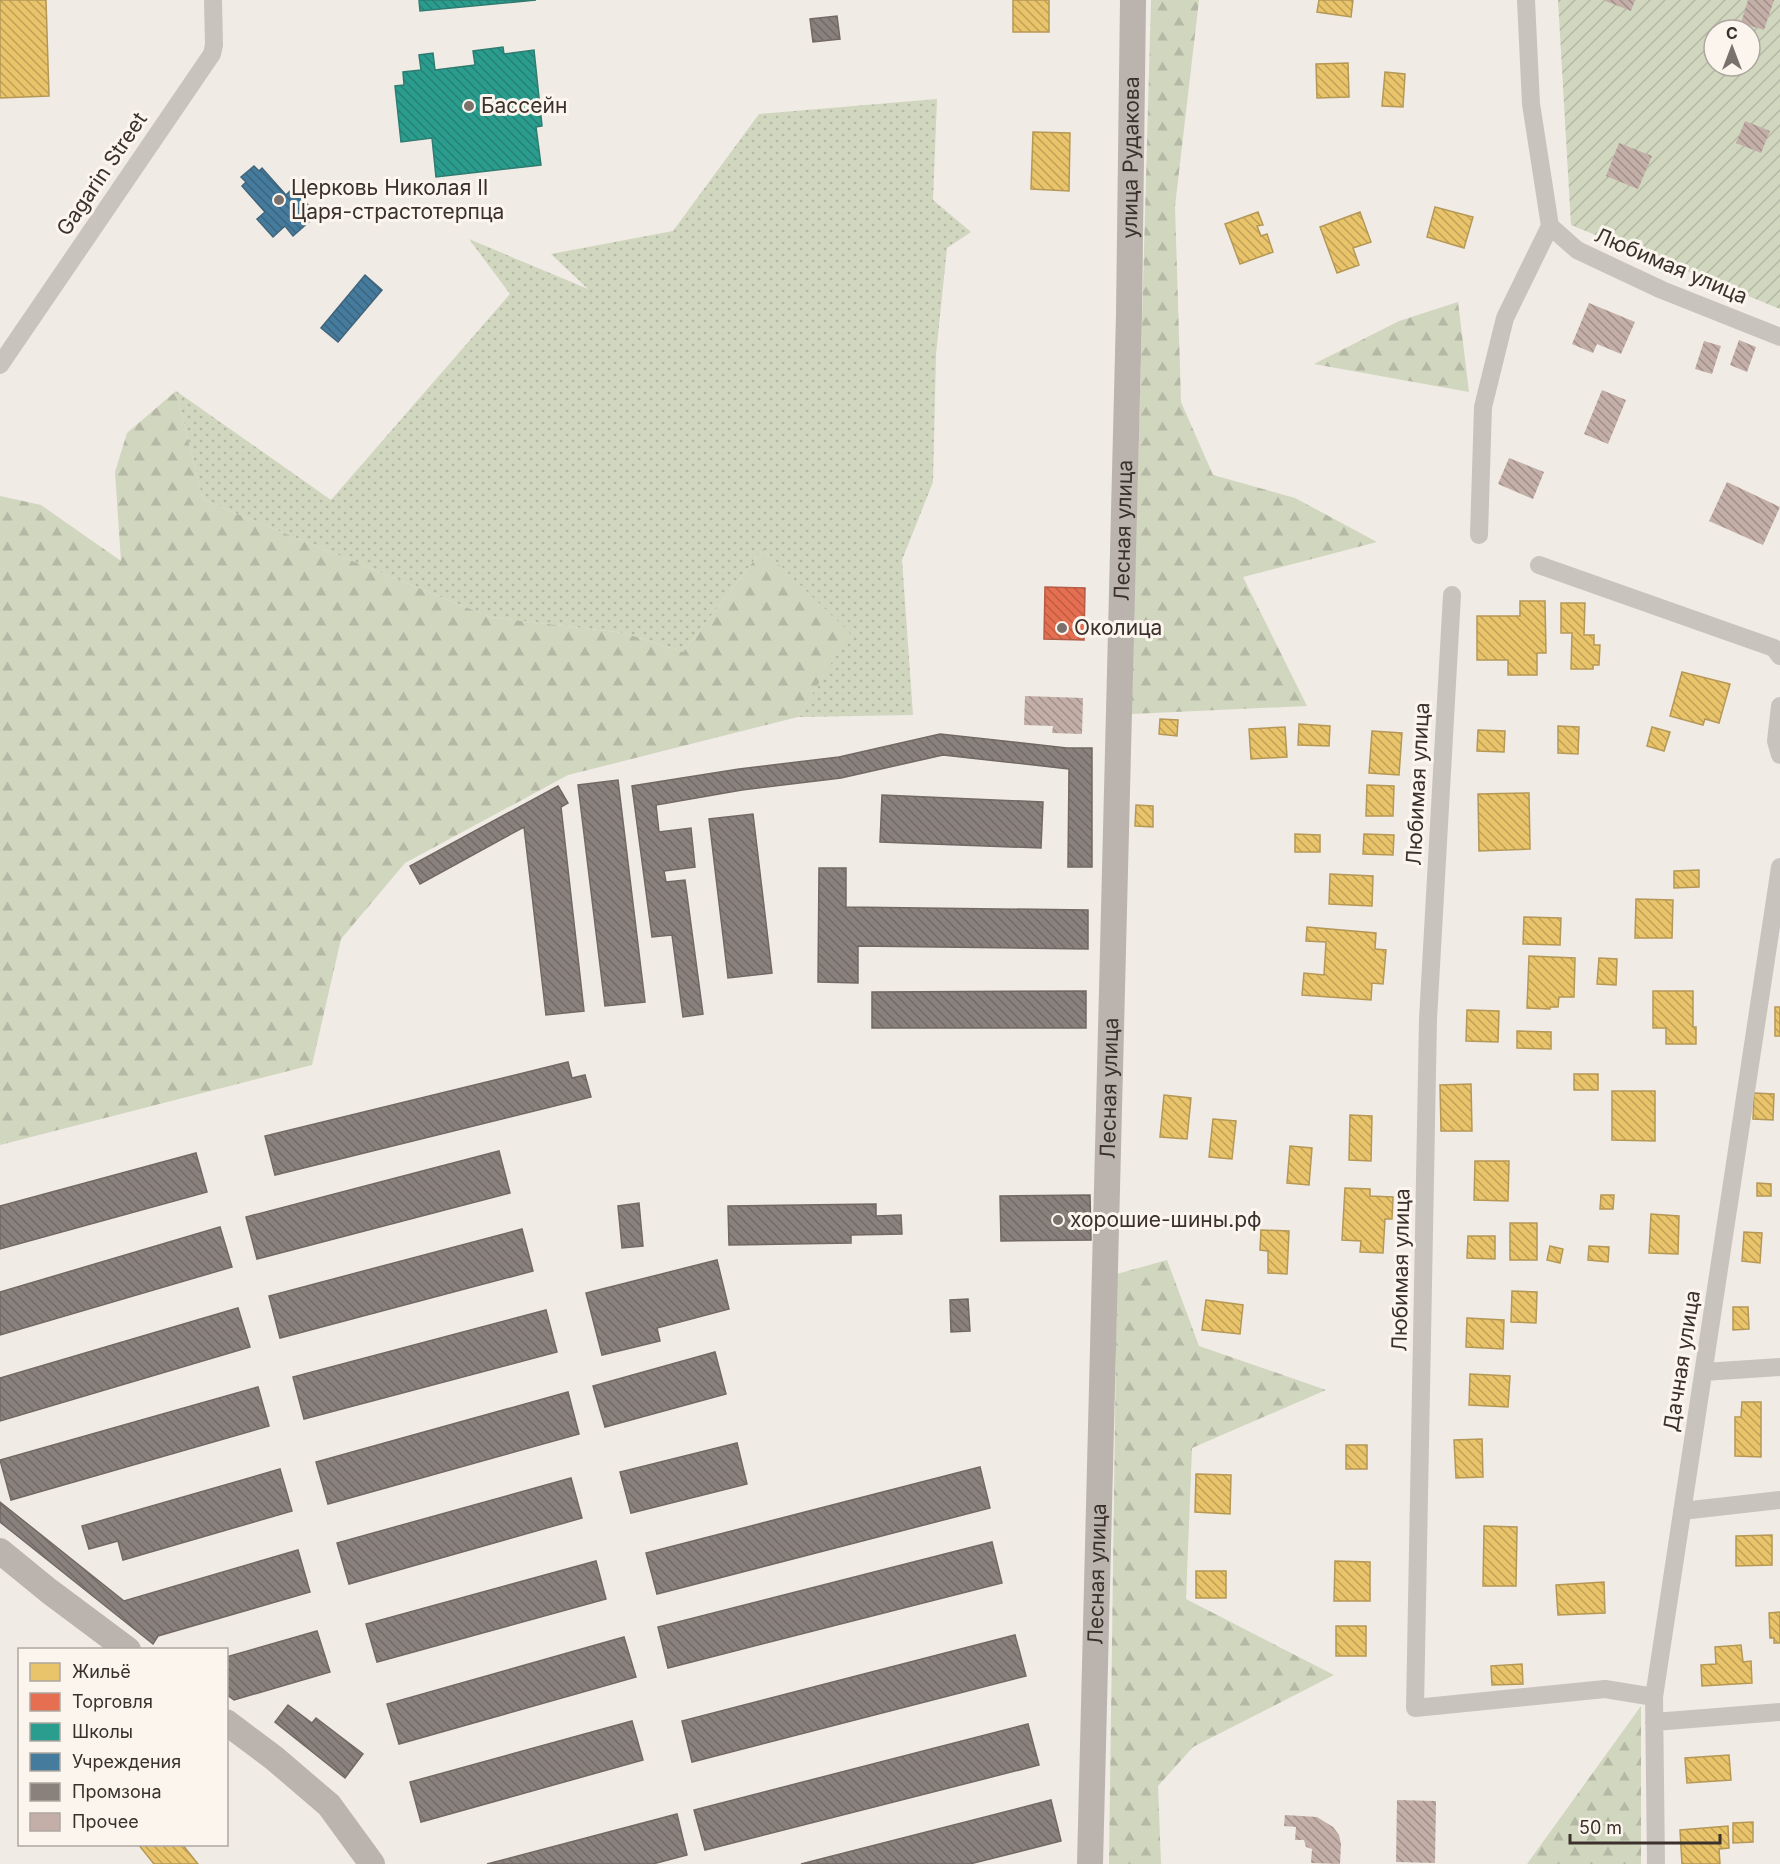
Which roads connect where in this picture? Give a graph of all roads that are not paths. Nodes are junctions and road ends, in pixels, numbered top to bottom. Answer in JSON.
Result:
{"nodes":[{"id":1,"x":213,"y":0,"type":"edge"},
{"id":2,"x":1133,"y":0,"type":"edge"},
{"id":3,"x":1526,"y":0,"type":"edge"},
{"id":4,"x":1550,"y":226,"type":"junction"},
{"id":5,"x":1129,"y":314,"type":"joint"},
{"id":6,"x":1780,"y":337,"type":"edge"},
{"id":7,"x":0,"y":365,"type":"edge"},
{"id":8,"x":1479,"y":535,"type":"dead end"},
{"id":9,"x":1539,"y":565,"type":"dead end"},
{"id":10,"x":1452,"y":595,"type":"dead end"},
{"id":11,"x":1780,"y":656,"type":"edge"},
{"id":12,"x":1780,"y":706,"type":"edge"},
{"id":13,"x":1780,"y":755,"type":"edge"},
{"id":14,"x":1780,"y":867,"type":"edge"},
{"id":15,"x":1780,"y":1367,"type":"edge"},
{"id":16,"x":1704,"y":1372,"type":"junction"},
{"id":17,"x":1780,"y":1500,"type":"edge"},
{"id":18,"x":1682,"y":1511,"type":"junction"},
{"id":19,"x":0,"y":1551,"type":"edge"},
{"id":20,"x":125,"y":1648,"type":"edge"},
{"id":21,"x":1654,"y":1697,"type":"junction"},
{"id":22,"x":1780,"y":1712,"type":"edge"},
{"id":23,"x":1654,"y":1722,"type":"junction"},
{"id":24,"x":228,"y":1724,"type":"edge"},
{"id":25,"x":369,"y":1863,"type":"edge"},
{"id":26,"x":1090,"y":1864,"type":"edge"},
{"id":27,"x":1656,"y":1864,"type":"edge"}],
"edges":[{"from":1,"to":7,"type":"street","name":"Gagarin Street"},
{"from":2,"to":5,"type":"main road","name":"улица Рудакова"},
{"from":3,"to":4,"type":"street"},
{"from":4,"to":6,"type":"street","name":"Любимая улица"},
{"from":4,"to":8,"type":"street"},
{"from":5,"to":26,"type":"main road","name":"Лесная улица"},
{"from":9,"to":11,"type":"street"},
{"from":10,"to":21,"type":"street","name":"Любимая улица"},
{"from":12,"to":13,"type":"street"},
{"from":14,"to":16,"type":"street","name":"Дачная улица"},
{"from":15,"to":16,"type":"street"},
{"from":16,"to":18,"type":"street","name":"Дачная улица"},
{"from":17,"to":18,"type":"street"},
{"from":18,"to":21,"type":"street","name":"Дачная улица"},
{"from":19,"to":20,"type":"main road"},
{"from":21,"to":23,"type":"street","name":"Дачная улица"},
{"from":22,"to":23,"type":"street"},
{"from":23,"to":27,"type":"street","name":"Дачная улица"},
{"from":24,"to":25,"type":"main road"}]}
